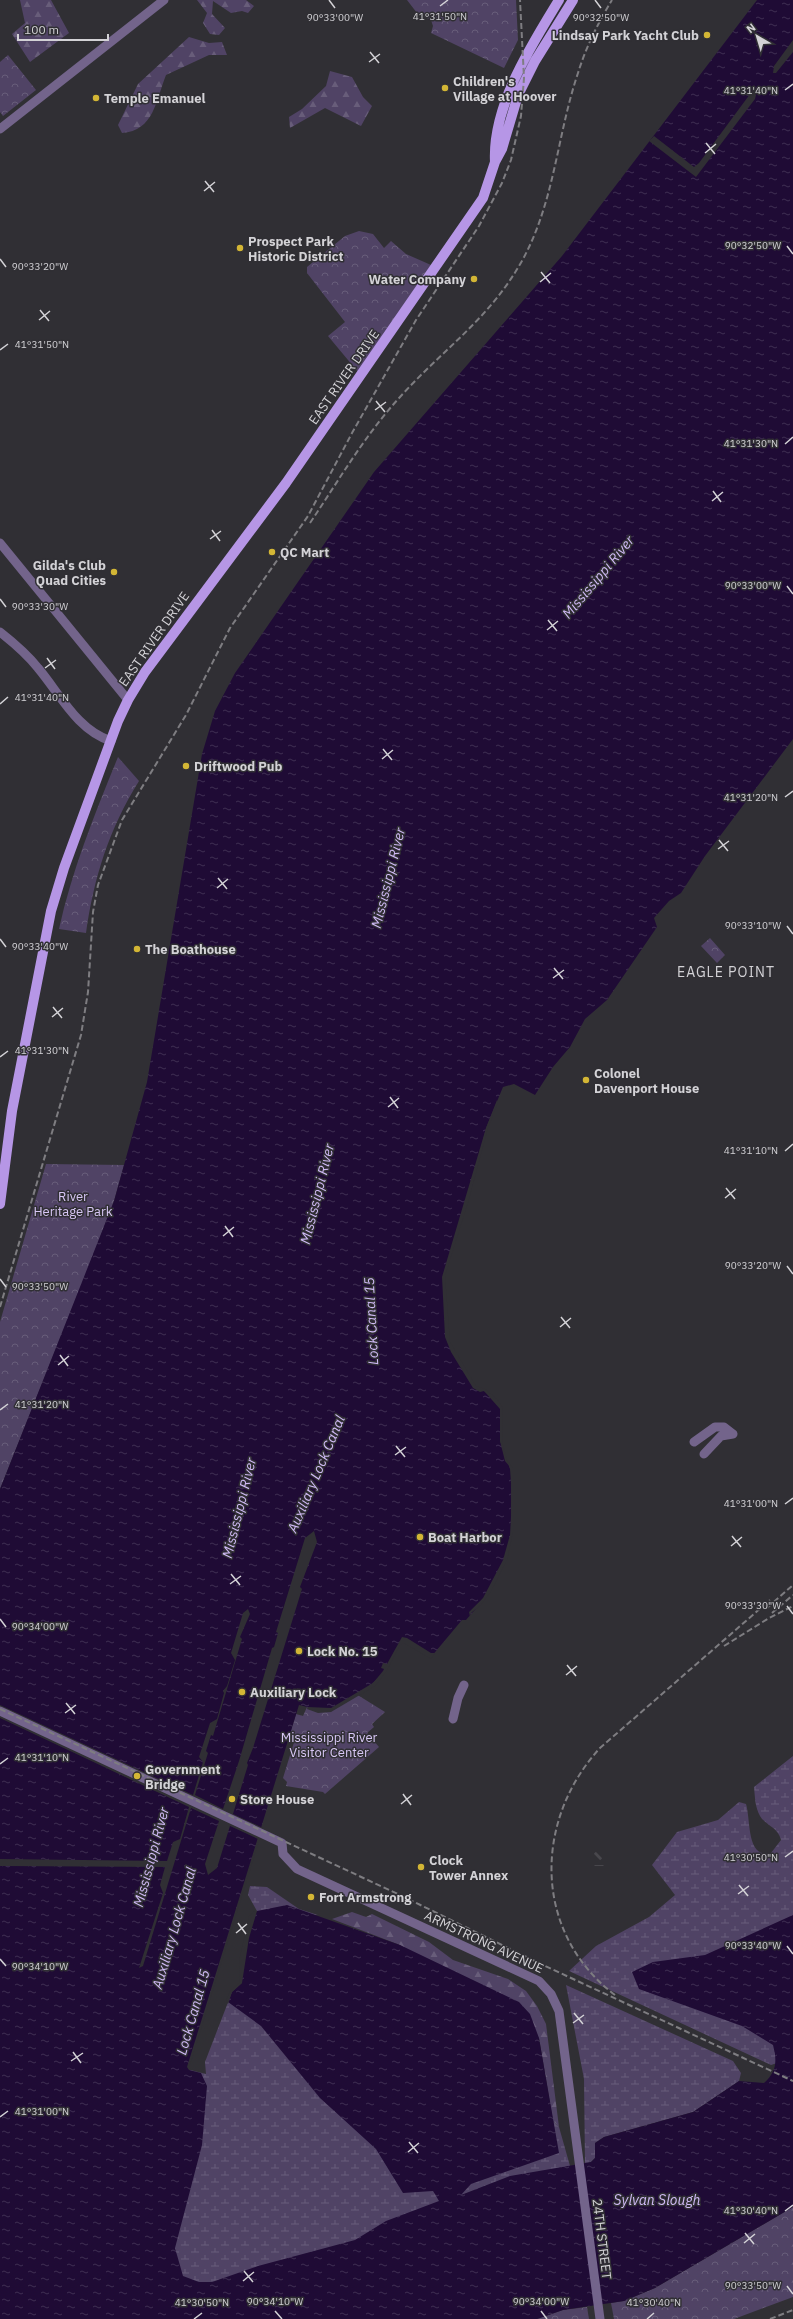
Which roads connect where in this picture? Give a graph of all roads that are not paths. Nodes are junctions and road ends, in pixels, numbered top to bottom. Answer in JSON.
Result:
{"nodes":[{"id":1,"x":164,"y":0,"type":"edge"},
{"id":2,"x":559,"y":0,"type":"edge"},
{"id":3,"x":573,"y":0,"type":"edge"},
{"id":4,"x":0,"y":129,"type":"edge"},
{"id":5,"x":495,"y":162,"type":"junction"},
{"id":6,"x":0,"y":543,"type":"edge"},
{"id":7,"x":0,"y":632,"type":"edge"},
{"id":8,"x":128,"y":700,"type":"junction"},
{"id":9,"x":111,"y":741,"type":"junction"},
{"id":10,"x":0,"y":1204,"type":"edge"},
{"id":11,"x":694,"y":1442,"type":"dead end"},
{"id":12,"x":704,"y":1454,"type":"dead end"},
{"id":13,"x":464,"y":1686,"type":"dead end"},
{"id":14,"x":0,"y":1711,"type":"edge"},
{"id":15,"x":453,"y":1719,"type":"dead end"},
{"id":16,"x":579,"y":2162,"type":"joint"},
{"id":17,"x":600,"y":2319,"type":"edge"}],
"edges":[{"from":1,"to":4,"type":"street"},
{"from":2,"to":5,"type":"main road","name":"EAST RIVER DRIVE"},
{"from":3,"to":5,"type":"main road","name":"EAST RIVER DRIVE"},
{"from":5,"to":8,"type":"main road","name":"EAST RIVER DRIVE"},
{"from":6,"to":8,"type":"street"},
{"from":7,"to":9,"type":"street"},
{"from":8,"to":9,"type":"main road","name":"EAST RIVER DRIVE"},
{"from":9,"to":10,"type":"main road","name":"EAST RIVER DRIVE"},
{"from":11,"to":12,"type":"street"},
{"from":13,"to":15,"type":"street"},
{"from":14,"to":16,"type":"street","name":"ARMSTRONG AVENUE"},
{"from":16,"to":17,"type":"street","name":"24TH STREET"}]}
